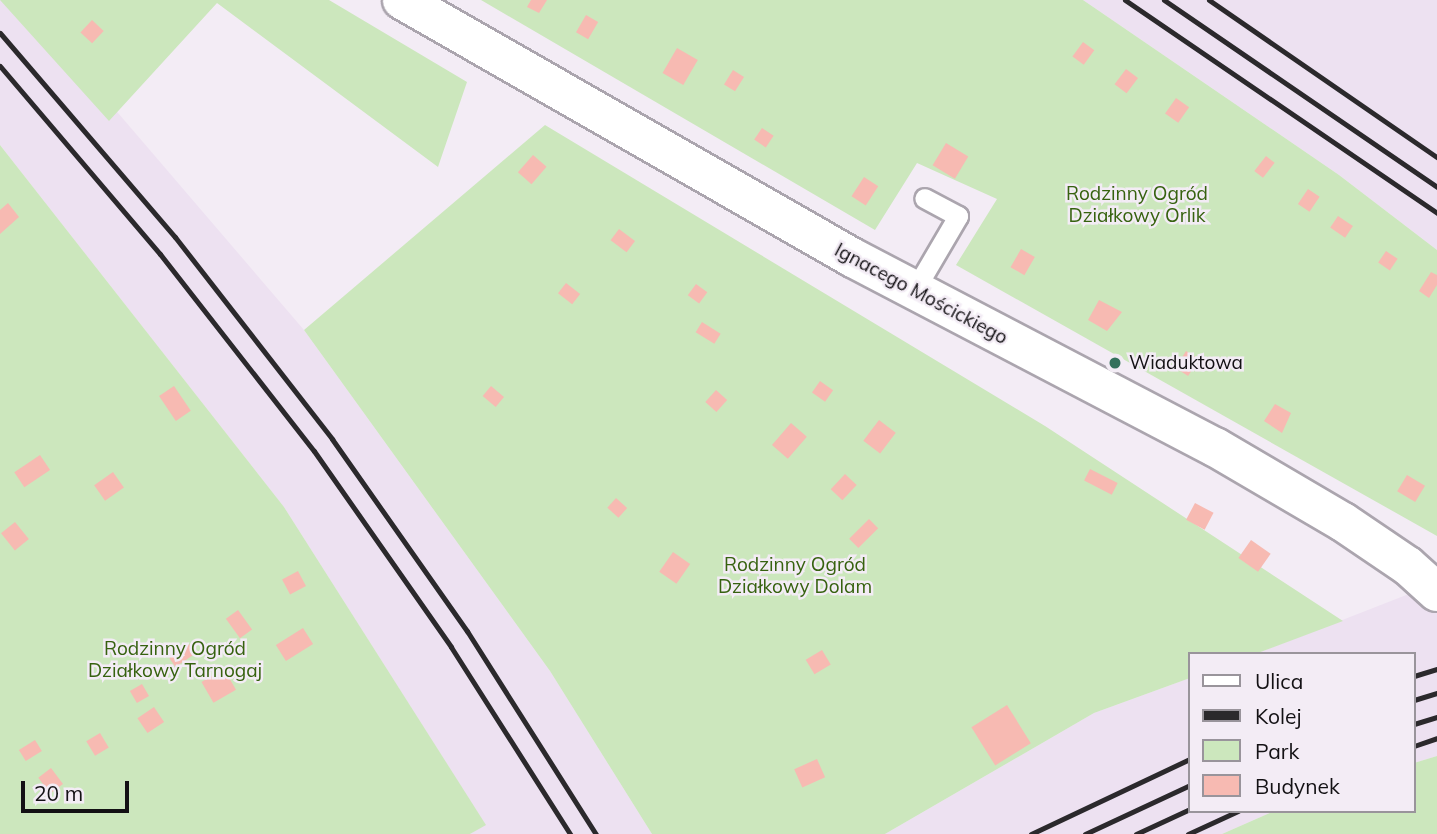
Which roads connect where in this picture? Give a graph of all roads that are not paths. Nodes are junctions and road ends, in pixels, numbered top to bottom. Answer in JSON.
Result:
{"nodes":[{"id":1,"x":402,"y":0,"type":"edge"},
{"id":2,"x":924,"y":198,"type":"dead end"},
{"id":3,"x":914,"y":291,"type":"junction"},
{"id":4,"x":1437,"y":592,"type":"edge"}],
"edges":[{"from":1,"to":3,"type":"street","name":"Ignacego Mościckiego"},
{"from":2,"to":3,"type":"lane"},
{"from":3,"to":4,"type":"street","name":"Ignacego Mościckiego"}]}
